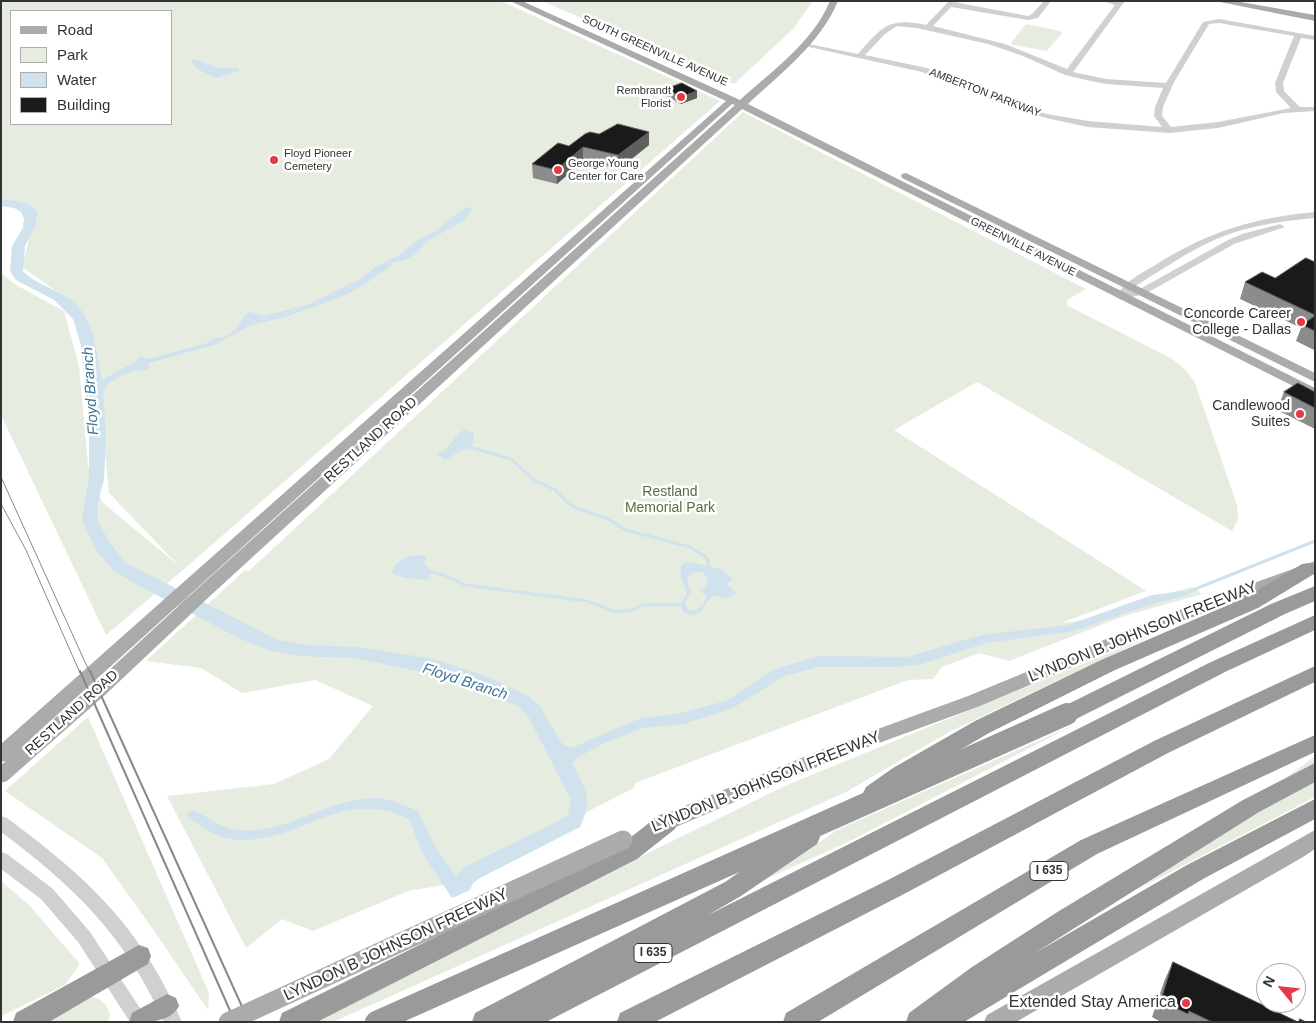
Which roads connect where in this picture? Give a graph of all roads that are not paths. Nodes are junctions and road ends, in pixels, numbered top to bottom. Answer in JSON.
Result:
{"nodes":[{"id":1,"x":514,"y":1,"type":"edge"},
{"id":2,"x":533,"y":1,"type":"edge"},
{"id":3,"x":834,"y":1,"type":"edge"},
{"id":4,"x":1048,"y":1,"type":"edge"},
{"id":5,"x":1106,"y":1,"type":"edge"},
{"id":6,"x":1219,"y":1,"type":"edge"},
{"id":7,"x":1248,"y":1,"type":"edge"},
{"id":8,"x":1121,"y":2,"type":"edge"},
{"id":9,"x":952,"y":3,"type":"edge"},
{"id":10,"x":1315,"y":13,"type":"edge"},
{"id":11,"x":1315,"y":18,"type":"edge"},
{"id":12,"x":811,"y":22,"type":"dead end"},
{"id":13,"x":928,"y":27,"type":"junction"},
{"id":14,"x":1298,"y":35,"type":"junction"},
{"id":15,"x":1315,"y":38,"type":"edge"},
{"id":16,"x":806,"y":43,"type":"junction"},
{"id":17,"x":862,"y":54,"type":"junction"},
{"id":18,"x":659,"y":58,"type":"junction"},
{"id":19,"x":648,"y":62,"type":"junction"},
{"id":20,"x":1068,"y":74,"type":"junction"},
{"id":21,"x":699,"y":76,"type":"junction"},
{"id":22,"x":689,"y":80,"type":"junction"},
{"id":23,"x":1169,"y":86,"type":"junction"},
{"id":24,"x":739,"y":99,"type":"junction"},
{"id":25,"x":1315,"y":104,"type":"edge"},
{"id":26,"x":1294,"y":106,"type":"junction"},
{"id":27,"x":1315,"y":109,"type":"edge"},
{"id":28,"x":1167,"y":127,"type":"junction"},
{"id":29,"x":940,"y":193,"type":"junction"},
{"id":30,"x":928,"y":199,"type":"junction"},
{"id":31,"x":1315,"y":215,"type":"edge"},
{"id":32,"x":1315,"y":222,"type":"edge"},
{"id":33,"x":1234,"y":229,"type":"junction"},
{"id":34,"x":1245,"y":236,"type":"junction"},
{"id":35,"x":1125,"y":291,"type":"junction"},
{"id":36,"x":1141,"y":292,"type":"junction"},
{"id":37,"x":1281,"y":361,"type":"junction"},
{"id":38,"x":1268,"y":370,"type":"junction"},
{"id":39,"x":1315,"y":378,"type":"edge"},
{"id":40,"x":1315,"y":393,"type":"edge"},
{"id":41,"x":1311,"y":568,"type":"edge"},
{"id":42,"x":197,"y":588,"type":"junction"},
{"id":43,"x":1315,"y":593,"type":"edge"},
{"id":44,"x":1315,"y":622,"type":"edge"},
{"id":45,"x":122,"y":645,"type":"junction"},
{"id":46,"x":140,"y":652,"type":"junction"},
{"id":47,"x":1315,"y":673,"type":"edge"},
{"id":48,"x":1315,"y":743,"type":"edge"},
{"id":49,"x":1,"y":754,"type":"edge"},
{"id":50,"x":1315,"y":772,"type":"edge"},
{"id":51,"x":1,"y":776,"type":"edge"},
{"id":52,"x":1315,"y":808,"type":"edge"},
{"id":53,"x":667,"y":822,"type":"joint"},
{"id":54,"x":1,"y":823,"type":"edge"},
{"id":55,"x":1315,"y":838,"type":"edge"},
{"id":56,"x":626,"y":846,"type":"junction"},
{"id":57,"x":1,"y":860,"type":"edge"},
{"id":58,"x":139,"y":956,"type":"junction"},
{"id":59,"x":109,"y":973,"type":"junction"},
{"id":60,"x":170,"y":1014,"type":"edge"},
{"id":61,"x":25,"y":1022,"type":"edge"},
{"id":62,"x":140,"y":1022,"type":"edge"},
{"id":63,"x":228,"y":1022,"type":"edge"},
{"id":64,"x":291,"y":1022,"type":"edge"},
{"id":65,"x":376,"y":1022,"type":"edge"},
{"id":66,"x":484,"y":1022,"type":"edge"},
{"id":67,"x":520,"y":1022,"type":"edge"},
{"id":68,"x":628,"y":1022,"type":"edge"},
{"id":69,"x":795,"y":1022,"type":"edge"},
{"id":70,"x":918,"y":1022,"type":"edge"},
{"id":71,"x":940,"y":1022,"type":"edge"},
{"id":72,"x":995,"y":1022,"type":"edge"}],
"edges":[{"from":1,"to":19,"type":"main road","name":"SOUTH GREENVILLE AVENUE"},
{"from":2,"to":18,"type":"main road","name":"SOUTH GREENVILLE AVENUE"},
{"from":3,"to":16,"type":"main road"},
{"from":4,"to":9,"type":"street"},
{"from":5,"to":8,"type":"street"},
{"from":6,"to":11,"type":"main road"},
{"from":7,"to":10,"type":"main road"},
{"from":8,"to":20,"type":"street"},
{"from":9,"to":13,"type":"street"},
{"from":12,"to":24,"type":"main road"},
{"from":13,"to":17,"type":"street"},
{"from":13,"to":20,"type":"street"},
{"from":14,"to":15,"type":"street"},
{"from":14,"to":23,"type":"street"},
{"from":14,"to":26,"type":"street"},
{"from":16,"to":17,"type":"street","name":"AMBERTON PARKWAY"},
{"from":16,"to":24,"type":"main road"},
{"from":17,"to":28,"type":"street","name":"AMBERTON PARKWAY"},
{"from":18,"to":19,"type":"main road"},
{"from":18,"to":21,"type":"main road","name":"SOUTH GREENVILLE AVENUE"},
{"from":19,"to":22,"type":"main road","name":"SOUTH GREENVILLE AVENUE"},
{"from":20,"to":23,"type":"street"},
{"from":21,"to":22,"type":"main road"},
{"from":21,"to":24,"type":"main road","name":"SOUTH GREENVILLE AVENUE"},
{"from":22,"to":24,"type":"main road","name":"SOUTH GREENVILLE AVENUE"},
{"from":23,"to":28,"type":"street"},
{"from":24,"to":29,"type":"main road","name":"GREENVILLE AVENUE"},
{"from":24,"to":30,"type":"main road","name":"GREENVILLE AVENUE"},
{"from":24,"to":42,"type":"main road","name":"RESTLAND ROAD"},
{"from":25,"to":26,"type":"street","name":"AMBERTON PARKWAY"},
{"from":26,"to":27,"type":"street","name":"AMBERTON PARKWAY"},
{"from":26,"to":28,"type":"street","name":"AMBERTON PARKWAY"},
{"from":29,"to":30,"type":"main road"},
{"from":29,"to":35,"type":"main road","name":"GREENVILLE AVENUE"},
{"from":30,"to":35,"type":"main road","name":"GREENVILLE AVENUE"},
{"from":31,"to":33,"type":"street"},
{"from":32,"to":34,"type":"street"},
{"from":33,"to":34,"type":"street"},
{"from":33,"to":35,"type":"street"},
{"from":34,"to":36,"type":"street"},
{"from":35,"to":36,"type":"main road","name":"GREENVILLE AVENUE"},
{"from":35,"to":38,"type":"main road","name":"GREENVILLE AVENUE"},
{"from":36,"to":37,"type":"main road","name":"GREENVILLE AVENUE"},
{"from":37,"to":38,"type":"main road"},
{"from":37,"to":39,"type":"main road","name":"GREENVILLE AVENUE"},
{"from":38,"to":40,"type":"main road","name":"GREENVILLE AVENUE"},
{"from":41,"to":53,"type":"main road","name":"LYNDON B JOHNSON FREEWAY"},
{"from":41,"to":66,"type":"highway"},
{"from":42,"to":45,"type":"main road","name":"RESTLAND ROAD"},
{"from":42,"to":46,"type":"main road","name":"RESTLAND ROAD"},
{"from":43,"to":65,"type":"highway","bridge":true},
{"from":44,"to":67,"type":"highway","number":"I 635"},
{"from":45,"to":46,"type":"main road"},
{"from":45,"to":49,"type":"main road","name":"RESTLAND ROAD"},
{"from":46,"to":51,"type":"main road","name":"RESTLAND ROAD"},
{"from":47,"to":68,"type":"highway"},
{"from":48,"to":69,"type":"highway","number":"I 635"},
{"from":50,"to":70,"type":"highway"},
{"from":52,"to":71,"type":"highway"},
{"from":53,"to":56,"type":"highway"},
{"from":54,"to":58,"type":"street"},
{"from":55,"to":72,"type":"main road"},
{"from":56,"to":63,"type":"main road","name":"LYNDON B JOHNSON FREEWAY","bridge":true},
{"from":56,"to":64,"type":"highway"},
{"from":57,"to":59,"type":"street"},
{"from":58,"to":59,"type":"highway"},
{"from":58,"to":60,"type":"street"},
{"from":59,"to":61,"type":"highway"},
{"from":59,"to":62,"type":"street"},
{"from":60,"to":62,"type":"highway"}]}
